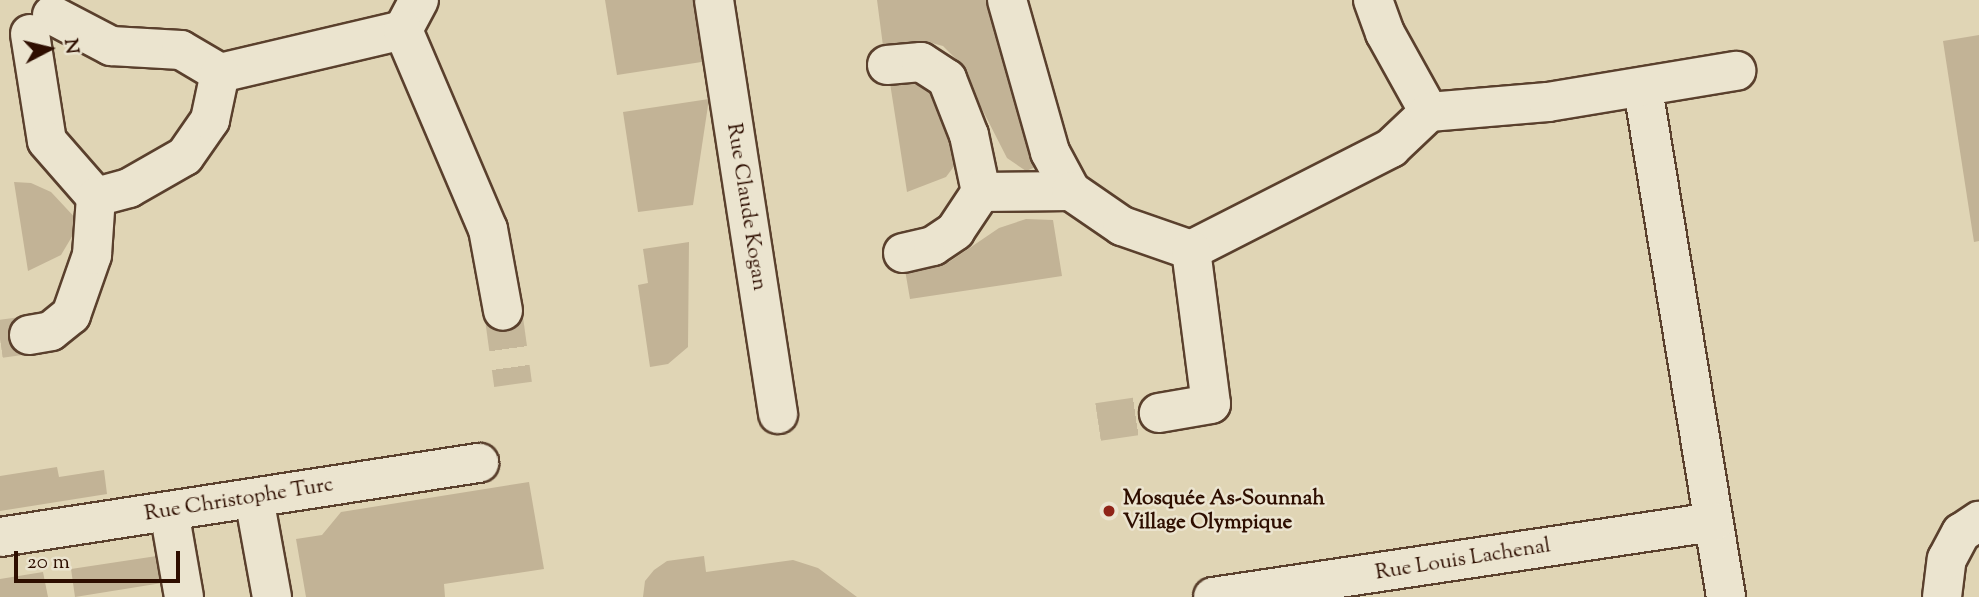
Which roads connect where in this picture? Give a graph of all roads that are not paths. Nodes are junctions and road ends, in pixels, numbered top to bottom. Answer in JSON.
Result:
{"nodes":[{"id":1,"x":714,"y":0,"type":"edge"},
{"id":2,"x":1007,"y":0,"type":"edge"},
{"id":3,"x":1373,"y":0,"type":"edge"},
{"id":4,"x":411,"y":15,"type":"edge"},
{"id":5,"x":887,"y":65,"type":"dead end"},
{"id":6,"x":1736,"y":71,"type":"dead end"},
{"id":7,"x":220,"y":73,"type":"junction"},
{"id":8,"x":1643,"y":89,"type":"junction"},
{"id":9,"x":1429,"y":112,"type":"junction"},
{"id":10,"x":1071,"y":191,"type":"junction"},
{"id":11,"x":981,"y":192,"type":"junction"},
{"id":12,"x":96,"y":197,"type":"junction"},
{"id":13,"x":1191,"y":250,"type":"junction"},
{"id":14,"x":903,"y":253,"type":"dead end"},
{"id":15,"x":503,"y":311,"type":"tunnel mouth"},
{"id":16,"x":29,"y":335,"type":"tunnel mouth"},
{"id":17,"x":1159,"y":413,"type":"tunnel mouth"},
{"id":18,"x":778,"y":414,"type":"dead end"},
{"id":19,"x":479,"y":463,"type":"dead end"},
{"id":20,"x":254,"y":498,"type":"junction"},
{"id":21,"x":169,"y":511,"type":"junction"},
{"id":22,"x":1713,"y":522,"type":"junction"},
{"id":23,"x":1979,"y":522,"type":"edge"},
{"id":24,"x":0,"y":537,"type":"edge"},
{"id":25,"x":1430,"y":581,"type":"edge"},
{"id":26,"x":184,"y":597,"type":"edge"},
{"id":27,"x":272,"y":597,"type":"edge"},
{"id":28,"x":1213,"y":597,"type":"edge"},
{"id":29,"x":1726,"y":597,"type":"edge"},
{"id":30,"x":1942,"y":597,"type":"edge"}],
"edges":[{"from":1,"to":18,"type":"street","name":"Rue Claude Kogan"},
{"from":2,"to":10,"type":"street"},
{"from":3,"to":9,"type":"street"},
{"from":4,"to":7,"type":"street"},
{"from":4,"to":15,"type":"street"},
{"from":5,"to":11,"type":"street"},
{"from":6,"to":8,"type":"street"},
{"from":7,"to":12,"type":"street"},
{"from":7,"to":12,"type":"street"},
{"from":8,"to":9,"type":"street"},
{"from":8,"to":22,"type":"street"},
{"from":9,"to":13,"type":"street"},
{"from":10,"to":11,"type":"street"},
{"from":10,"to":13,"type":"street"},
{"from":11,"to":14,"type":"street"},
{"from":12,"to":16,"type":"street"},
{"from":13,"to":17,"type":"street"},
{"from":19,"to":20,"type":"street","name":"Rue Christophe Turc"},
{"from":20,"to":21,"type":"street","name":"Rue Christophe Turc"},
{"from":20,"to":27,"type":"street"},
{"from":21,"to":24,"type":"street","name":"Rue Christophe Turc"},
{"from":21,"to":26,"type":"street"},
{"from":22,"to":25,"type":"street","name":"Rue Louis Lachenal"},
{"from":22,"to":29,"type":"street"},
{"from":23,"to":30,"type":"street"},
{"from":25,"to":28,"type":"street","name":"Rue Louis Lachenal"}]}
